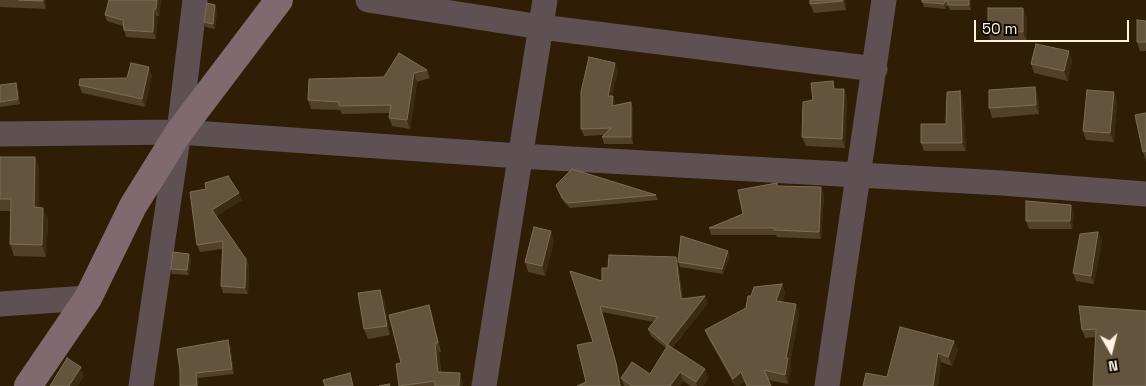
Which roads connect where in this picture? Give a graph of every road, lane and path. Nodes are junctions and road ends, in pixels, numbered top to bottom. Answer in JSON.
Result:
{"nodes":[{"id":1,"x":195,"y":0,"type":"edge"},
{"id":2,"x":279,"y":0,"type":"edge"},
{"id":3,"x":368,"y":0,"type":"edge"},
{"id":4,"x":545,"y":0,"type":"edge"},
{"id":5,"x":884,"y":0,"type":"edge"},
{"id":6,"x":541,"y":27,"type":"junction"},
{"id":7,"x":876,"y":69,"type":"junction"},
{"id":8,"x":179,"y":132,"type":"junction"},
{"id":9,"x":0,"y":134,"type":"edge"},
{"id":10,"x":519,"y":156,"type":"junction"},
{"id":11,"x":856,"y":175,"type":"junction"},
{"id":12,"x":1146,"y":194,"type":"edge"},
{"id":13,"x":88,"y":298,"type":"junction"},
{"id":14,"x":0,"y":304,"type":"edge"},
{"id":15,"x":28,"y":386,"type":"edge"},
{"id":16,"x":140,"y":386,"type":"edge"},
{"id":17,"x":484,"y":386,"type":"edge"},
{"id":18,"x":827,"y":386,"type":"edge"}],
"edges":[{"from":1,"to":8,"type":"street"},
{"from":2,"to":8,"type":"street"},
{"from":3,"to":6,"type":"street"},
{"from":4,"to":6,"type":"street"},
{"from":5,"to":7,"type":"street"},
{"from":6,"to":7,"type":"street"},
{"from":6,"to":10,"type":"street"},
{"from":7,"to":11,"type":"street"},
{"from":8,"to":9,"type":"street"},
{"from":8,"to":10,"type":"street"},
{"from":8,"to":13,"type":"street"},
{"from":8,"to":16,"type":"street"},
{"from":10,"to":11,"type":"street"},
{"from":10,"to":17,"type":"street"},
{"from":11,"to":12,"type":"street"},
{"from":11,"to":18,"type":"street"},
{"from":13,"to":14,"type":"street"},
{"from":13,"to":15,"type":"street"}]}
